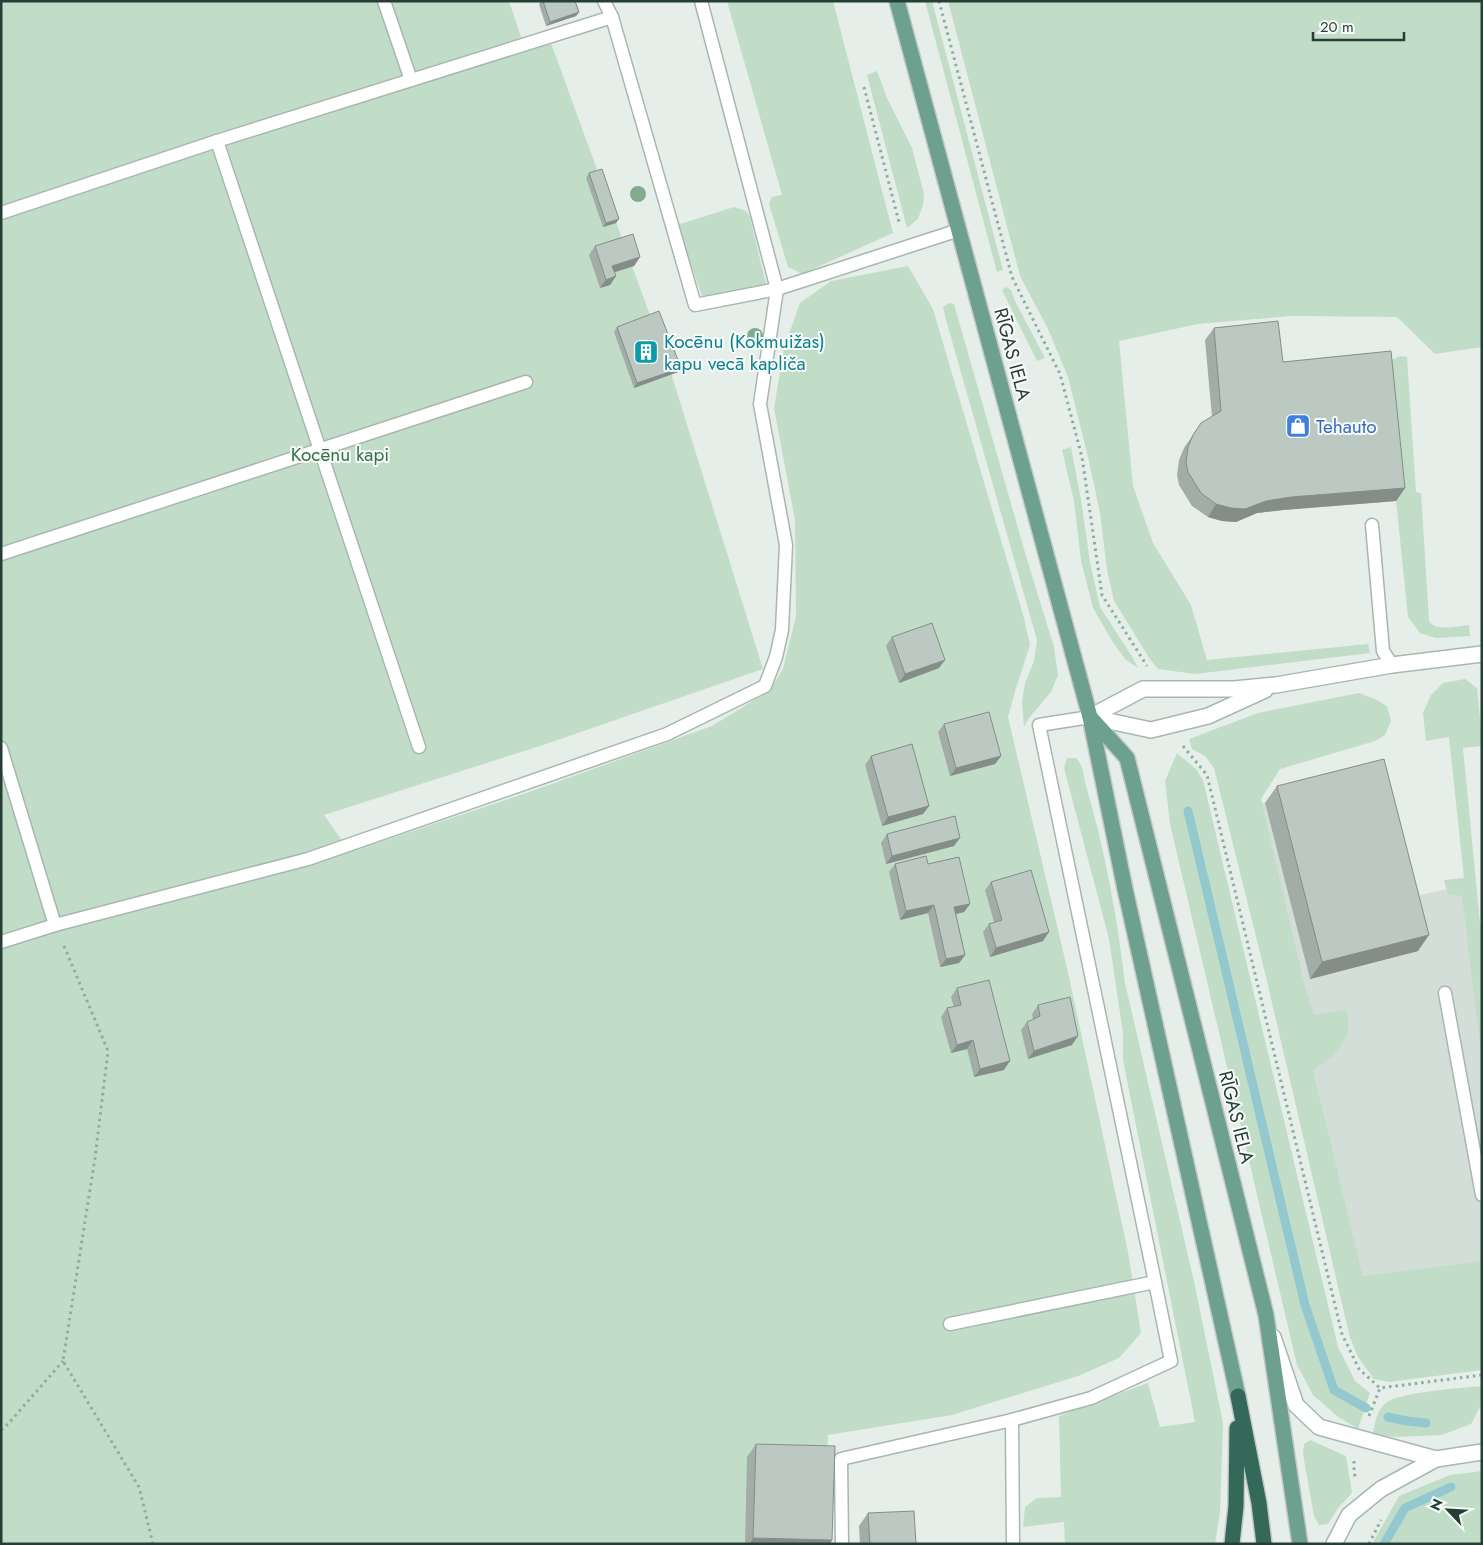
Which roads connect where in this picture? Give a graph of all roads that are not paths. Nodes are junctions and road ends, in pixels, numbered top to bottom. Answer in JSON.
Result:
{"nodes":[{"id":1,"x":384,"y":1,"type":"edge"},
{"id":2,"x":604,"y":1,"type":"edge"},
{"id":3,"x":701,"y":1,"type":"edge"},
{"id":4,"x":898,"y":1,"type":"edge"},
{"id":5,"x":612,"y":17,"type":"junction"},
{"id":6,"x":411,"y":80,"type":"junction"},
{"id":7,"x":217,"y":141,"type":"junction"},
{"id":8,"x":1,"y":213,"type":"edge"},
{"id":9,"x":959,"y":230,"type":"junction"},
{"id":10,"x":777,"y":289,"type":"junction"},
{"id":11,"x":526,"y":382,"type":"dead end"},
{"id":12,"x":319,"y":449,"type":"junction"},
{"id":13,"x":1372,"y":525,"type":"dead end"},
{"id":14,"x":1,"y":554,"type":"edge"},
{"id":15,"x":1482,"y":654,"type":"edge"},
{"id":16,"x":1392,"y":665,"type":"junction"},
{"id":17,"x":1276,"y":685,"type":"junction"},
{"id":18,"x":1090,"y":717,"type":"junction"},
{"id":19,"x":419,"y":747,"type":"dead end"},
{"id":20,"x":1,"y":748,"type":"edge"},
{"id":21,"x":55,"y":925,"type":"junction"},
{"id":22,"x":1,"y":942,"type":"edge"},
{"id":23,"x":1445,"y":993,"type":"dead end"},
{"id":24,"x":1482,"y":1195,"type":"edge"},
{"id":25,"x":1155,"y":1282,"type":"junction"},
{"id":26,"x":1266,"y":1316,"type":"junction"},
{"id":27,"x":950,"y":1324,"type":"dead end"},
{"id":28,"x":1238,"y":1396,"type":"junction"},
{"id":29,"x":1012,"y":1420,"type":"junction"},
{"id":30,"x":1482,"y":1452,"type":"edge"},
{"id":31,"x":1436,"y":1459,"type":"junction"},
{"id":32,"x":842,"y":1544,"type":"edge"},
{"id":33,"x":1013,"y":1544,"type":"edge"},
{"id":34,"x":1232,"y":1544,"type":"edge"},
{"id":35,"x":1264,"y":1544,"type":"edge"},
{"id":36,"x":1300,"y":1544,"type":"edge"},
{"id":37,"x":1334,"y":1544,"type":"edge"}],
"edges":[{"from":1,"to":6,"type":"lane"},
{"from":2,"to":5,"type":"lane"},
{"from":3,"to":10,"type":"lane"},
{"from":4,"to":9,"type":"main road","name":"RĪGAS IELA"},
{"from":5,"to":6,"type":"lane"},
{"from":5,"to":10,"type":"lane"},
{"from":6,"to":7,"type":"lane"},
{"from":7,"to":8,"type":"lane"},
{"from":7,"to":12,"type":"lane"},
{"from":9,"to":10,"type":"lane"},
{"from":9,"to":18,"type":"main road","name":"RĪGAS IELA"},
{"from":10,"to":21,"type":"lane"},
{"from":11,"to":12,"type":"lane"},
{"from":12,"to":14,"type":"lane"},
{"from":12,"to":19,"type":"lane"},
{"from":13,"to":16,"type":"lane"},
{"from":15,"to":16,"type":"street"},
{"from":16,"to":17,"type":"street"},
{"from":17,"to":18,"type":"street"},
{"from":17,"to":18,"type":"street"},
{"from":18,"to":25,"type":"lane"},
{"from":18,"to":26,"type":"main road","name":"RĪGAS IELA"},
{"from":18,"to":28,"type":"main road","name":"RĪGAS IELA"},
{"from":20,"to":21,"type":"lane"},
{"from":21,"to":22,"type":"lane"},
{"from":23,"to":24,"type":"lane"},
{"from":25,"to":27,"type":"lane"},
{"from":25,"to":29,"type":"lane"},
{"from":26,"to":31,"type":"street"},
{"from":26,"to":36,"type":"main road","name":"RĪGAS IELA"},
{"from":28,"to":34,"type":"highway"},
{"from":28,"to":35,"type":"highway"},
{"from":29,"to":32,"type":"lane"},
{"from":29,"to":33,"type":"lane"},
{"from":30,"to":31,"type":"street"},
{"from":31,"to":37,"type":"street"}]}
